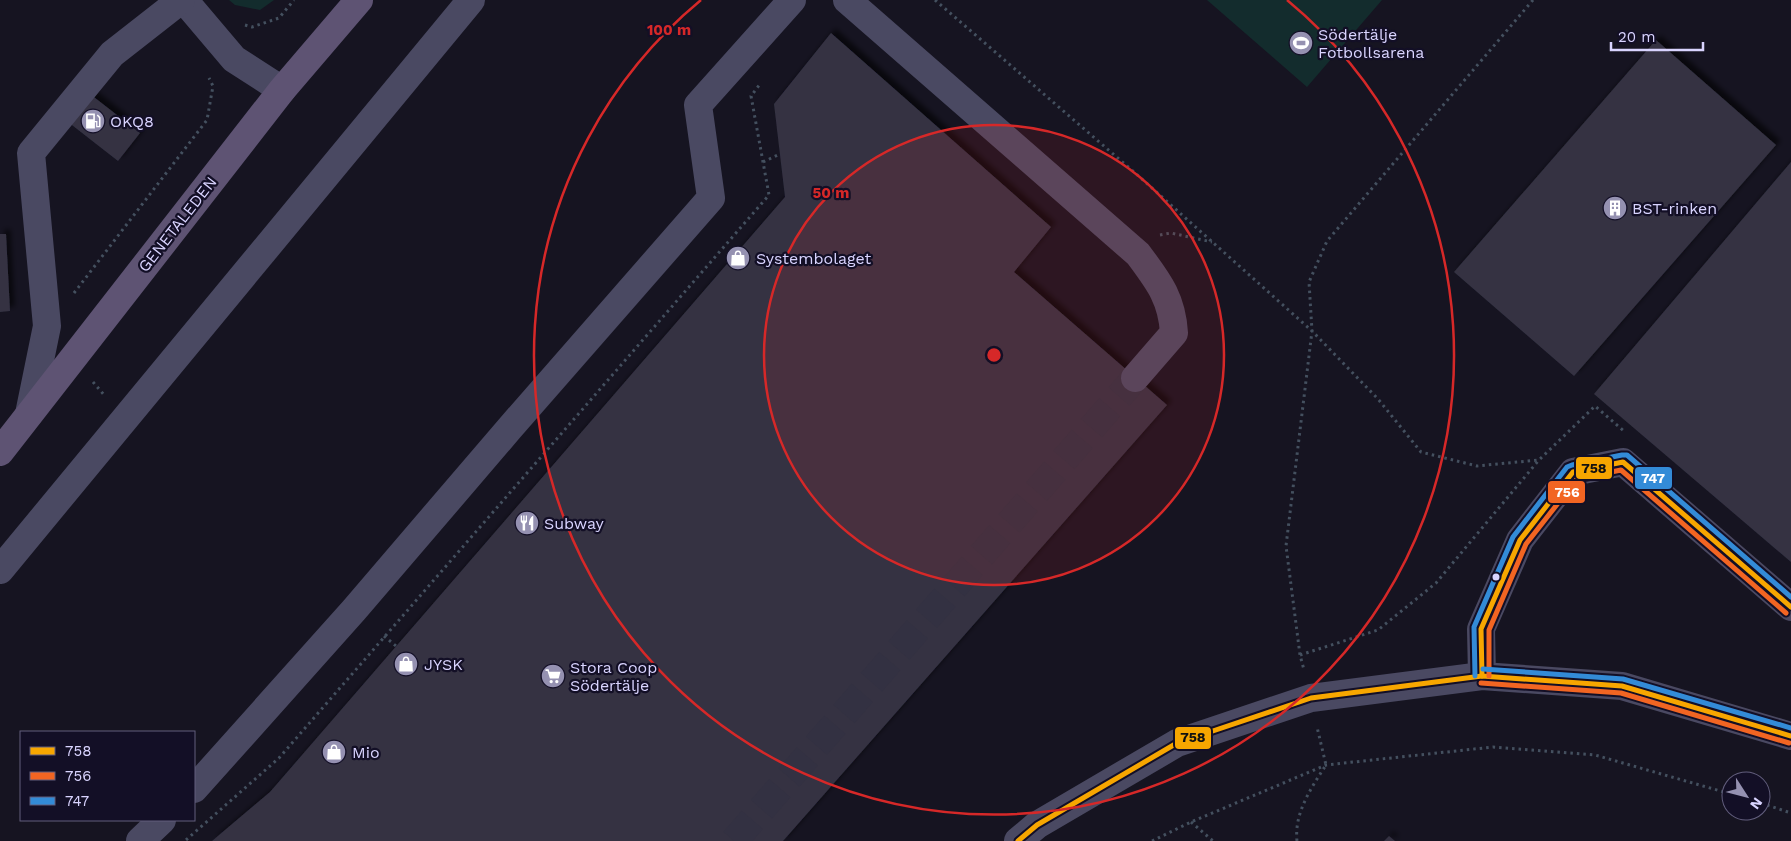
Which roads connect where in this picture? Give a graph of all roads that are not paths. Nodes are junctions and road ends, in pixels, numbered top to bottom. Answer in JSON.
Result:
{"nodes":[{"id":1,"x":183,"y":0,"type":"edge"},
{"id":2,"x":359,"y":0,"type":"edge"},
{"id":3,"x":471,"y":0,"type":"edge"},
{"id":4,"x":792,"y":0,"type":"edge"},
{"id":5,"x":847,"y":0,"type":"edge"},
{"id":6,"x":282,"y":90,"type":"junction"},
{"id":7,"x":1135,"y":378,"type":"tunnel mouth"},
{"id":8,"x":29,"y":414,"type":"junction"},
{"id":9,"x":0,"y":452,"type":"edge"},
{"id":10,"x":0,"y":570,"type":"edge"},
{"id":11,"x":1791,"y":607,"type":"edge"},
{"id":12,"x":1482,"y":676,"type":"junction"},
{"id":13,"x":1791,"y":736,"type":"edge"},
{"id":14,"x":195,"y":788,"type":"edge"},
{"id":15,"x":161,"y":821,"type":"edge"},
{"id":16,"x":140,"y":841,"type":"edge"},
{"id":17,"x":1018,"y":841,"type":"edge"}],
"edges":[{"from":1,"to":6,"type":"street"},
{"from":1,"to":8,"type":"street"},
{"from":2,"to":6,"type":"main road","name":"GENETALEDEN"},
{"from":3,"to":10,"type":"street"},
{"from":4,"to":14,"type":"street"},
{"from":5,"to":7,"type":"street"},
{"from":6,"to":8,"type":"main road","name":"GENETALEDEN"},
{"from":8,"to":9,"type":"main road","name":"GENETALEDEN"},
{"from":11,"to":12,"type":"street"},
{"from":12,"to":13,"type":"street"},
{"from":12,"to":17,"type":"street"},
{"from":15,"to":16,"type":"street"}]}
